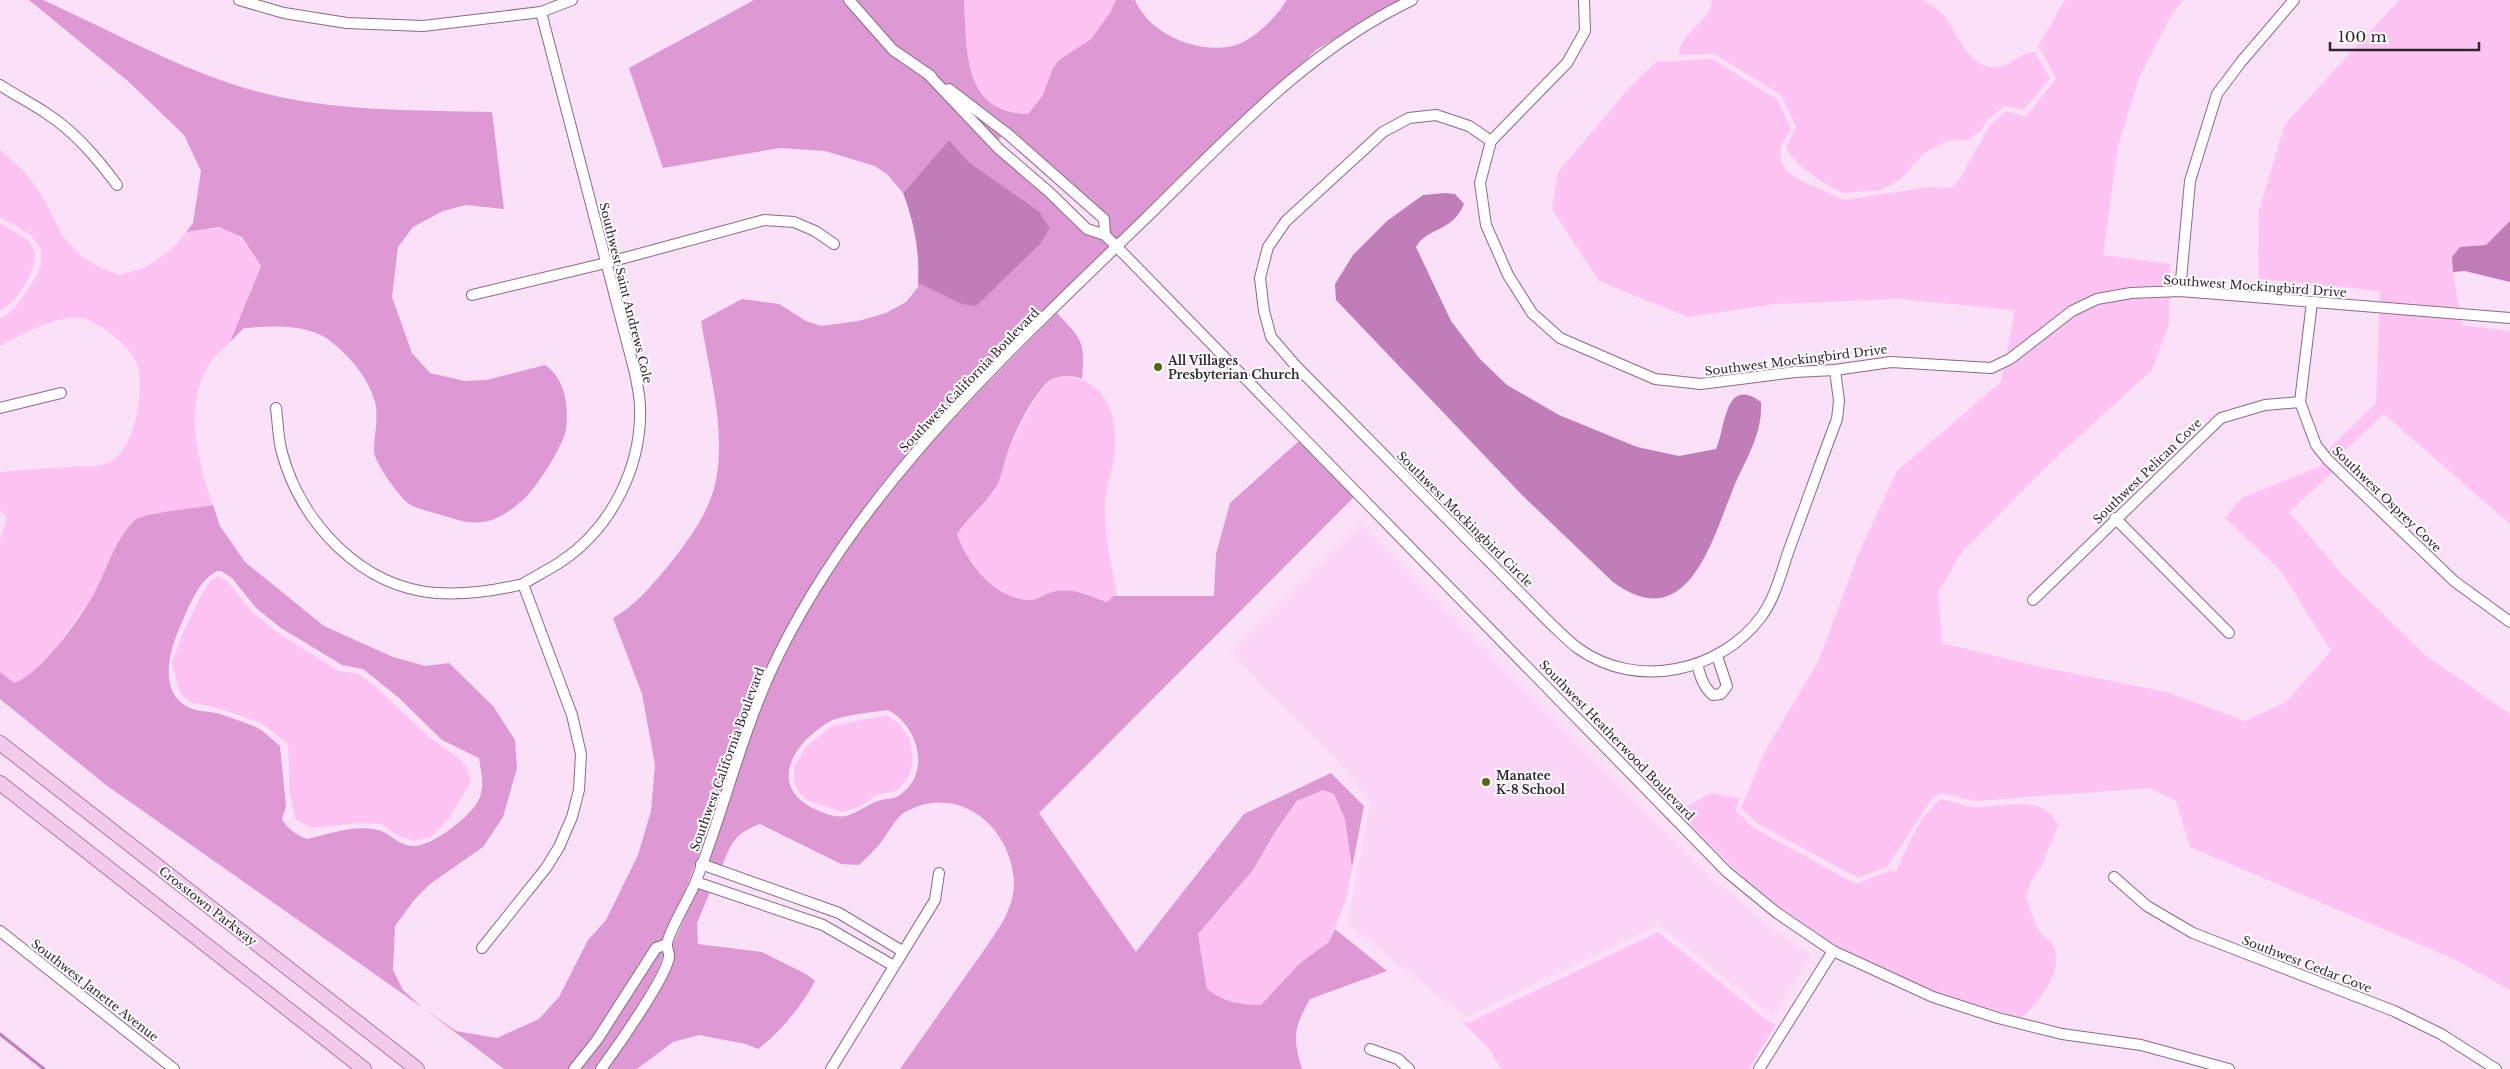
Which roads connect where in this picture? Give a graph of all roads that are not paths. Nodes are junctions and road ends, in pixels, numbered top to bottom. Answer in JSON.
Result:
{"nodes":[{"id":1,"x":238,"y":0,"type":"edge"},
{"id":2,"x":572,"y":0,"type":"edge"},
{"id":3,"x":849,"y":0,"type":"edge"},
{"id":4,"x":1412,"y":0,"type":"edge"},
{"id":5,"x":1584,"y":0,"type":"edge"},
{"id":6,"x":2294,"y":0,"type":"edge"},
{"id":7,"x":541,"y":12,"type":"junction"},
{"id":8,"x":928,"y":73,"type":"junction"},
{"id":9,"x":0,"y":85,"type":"edge"},
{"id":10,"x":1491,"y":141,"type":"junction"},
{"id":11,"x":1022,"y":146,"type":"junction"},
{"id":12,"x":1011,"y":160,"type":"junction"},
{"id":13,"x":117,"y":185,"type":"dead end"},
{"id":14,"x":1105,"y":235,"type":"junction"},
{"id":15,"x":834,"y":244,"type":"dead end"},
{"id":16,"x":1117,"y":246,"type":"junction"},
{"id":17,"x":606,"y":262,"type":"junction"},
{"id":18,"x":2180,"y":291,"type":"junction"},
{"id":19,"x":472,"y":295,"type":"dead end"},
{"id":20,"x":2312,"y":302,"type":"junction"},
{"id":21,"x":2510,"y":318,"type":"edge"},
{"id":22,"x":1835,"y":370,"type":"junction"},
{"id":23,"x":61,"y":393,"type":"dead end"},
{"id":24,"x":2300,"y":402,"type":"junction"},
{"id":25,"x":0,"y":408,"type":"edge"},
{"id":26,"x":276,"y":408,"type":"dead end"},
{"id":27,"x":2115,"y":518,"type":"junction"},
{"id":28,"x":523,"y":584,"type":"junction"},
{"id":29,"x":2033,"y":600,"type":"dead end"},
{"id":30,"x":2510,"y":622,"type":"edge"},
{"id":31,"x":2229,"y":632,"type":"dead end"},
{"id":32,"x":1717,"y":656,"type":"junction"},
{"id":33,"x":1697,"y":664,"type":"junction"},
{"id":34,"x":0,"y":743,"type":"edge"},
{"id":35,"x":0,"y":783,"type":"edge"},
{"id":36,"x":701,"y":864,"type":"junction"},
{"id":37,"x":939,"y":873,"type":"dead end"},
{"id":38,"x":2114,"y":877,"type":"dead end"},
{"id":39,"x":696,"y":882,"type":"junction"},
{"id":40,"x":0,"y":931,"type":"edge"},
{"id":41,"x":667,"y":944,"type":"junction"},
{"id":42,"x":482,"y":948,"type":"dead end"},
{"id":43,"x":902,"y":951,"type":"junction"},
{"id":44,"x":1833,"y":951,"type":"junction"},
{"id":45,"x":894,"y":966,"type":"junction"},
{"id":46,"x":1370,"y":1048,"type":"dead end"},
{"id":47,"x":174,"y":1069,"type":"edge"},
{"id":48,"x":364,"y":1069,"type":"edge"},
{"id":49,"x":417,"y":1069,"type":"edge"},
{"id":50,"x":574,"y":1069,"type":"edge"},
{"id":51,"x":601,"y":1069,"type":"edge"},
{"id":52,"x":831,"y":1069,"type":"edge"},
{"id":53,"x":1409,"y":1069,"type":"edge"},
{"id":54,"x":1759,"y":1069,"type":"edge"},
{"id":55,"x":2229,"y":1069,"type":"edge"},
{"id":56,"x":2496,"y":1069,"type":"edge"}],
"edges":[{"from":1,"to":7,"type":"street"},
{"from":2,"to":7,"type":"street"},
{"from":3,"to":8,"type":"street","name":"Southwest Heatherwood Boulevard"},
{"from":4,"to":16,"type":"street","name":"Southwest California Boulevard"},
{"from":5,"to":10,"type":"street","name":"Southwest Mockingbird Drive"},
{"from":6,"to":18,"type":"street"},
{"from":7,"to":17,"type":"street","name":"Southwest Saint Andrews Cole"},
{"from":8,"to":11,"type":"street","name":"Southwest Heatherwood Boulevard"},
{"from":8,"to":12,"type":"street","name":"Southwest Heatherwood Boulevard"},
{"from":9,"to":13,"type":"street"},
{"from":10,"to":22,"type":"street","name":"Southwest Mockingbird Drive"},
{"from":10,"to":33,"type":"street","name":"Southwest Mockingbird Circle"},
{"from":11,"to":12,"type":"street"},
{"from":11,"to":14,"type":"street","name":"Southwest Heatherwood Boulevard"},
{"from":12,"to":14,"type":"street","name":"Southwest Heatherwood Boulevard"},
{"from":14,"to":16,"type":"street","name":"Southwest Heatherwood Boulevard"},
{"from":15,"to":17,"type":"street"},
{"from":16,"to":36,"type":"street","name":"Southwest California Boulevard"},
{"from":16,"to":44,"type":"street","name":"Southwest Heatherwood Boulevard"},
{"from":17,"to":19,"type":"street"},
{"from":17,"to":28,"type":"street","name":"Southwest Saint Andrews Cole"},
{"from":18,"to":20,"type":"street","name":"Southwest Mockingbird Drive"},
{"from":18,"to":22,"type":"street","name":"Southwest Mockingbird Drive"},
{"from":20,"to":21,"type":"street","name":"Southwest Mockingbird Drive"},
{"from":20,"to":24,"type":"street","name":"Southwest Osprey Cove"},
{"from":22,"to":32,"type":"street","name":"Southwest Mockingbird Circle"},
{"from":23,"to":25,"type":"street"},
{"from":24,"to":27,"type":"street","name":"Southwest Pelican Cove"},
{"from":24,"to":30,"type":"street","name":"Southwest Osprey Cove"},
{"from":26,"to":28,"type":"street","name":"Southwest Saint Andrews Cole"},
{"from":27,"to":29,"type":"street","name":"Southwest Pelican Cove"},
{"from":27,"to":31,"type":"street"},
{"from":28,"to":42,"type":"street"},
{"from":32,"to":33,"type":"street","name":"Southwest Mockingbird Circle"},
{"from":32,"to":33,"type":"street"},
{"from":34,"to":49,"type":"main road","name":"Crosstown Parkway"},
{"from":35,"to":48,"type":"main road"},
{"from":36,"to":39,"type":"street","name":"Southwest California Boulevard"},
{"from":36,"to":43,"type":"street"},
{"from":37,"to":43,"type":"street"},
{"from":38,"to":56,"type":"street","name":"Southwest Cedar Cove"},
{"from":39,"to":41,"type":"street","name":"Southwest California Boulevard"},
{"from":39,"to":45,"type":"street"},
{"from":40,"to":47,"type":"street","name":"Southwest Janette Avenue"},
{"from":41,"to":50,"type":"street","name":"Southwest California Boulevard"},
{"from":41,"to":51,"type":"street","name":"Southwest California Boulevard"},
{"from":43,"to":45,"type":"street"},
{"from":44,"to":54,"type":"street"},
{"from":44,"to":55,"type":"street","name":"Southwest Heatherwood Boulevard"},
{"from":45,"to":52,"type":"street"},
{"from":46,"to":53,"type":"street"}]}
